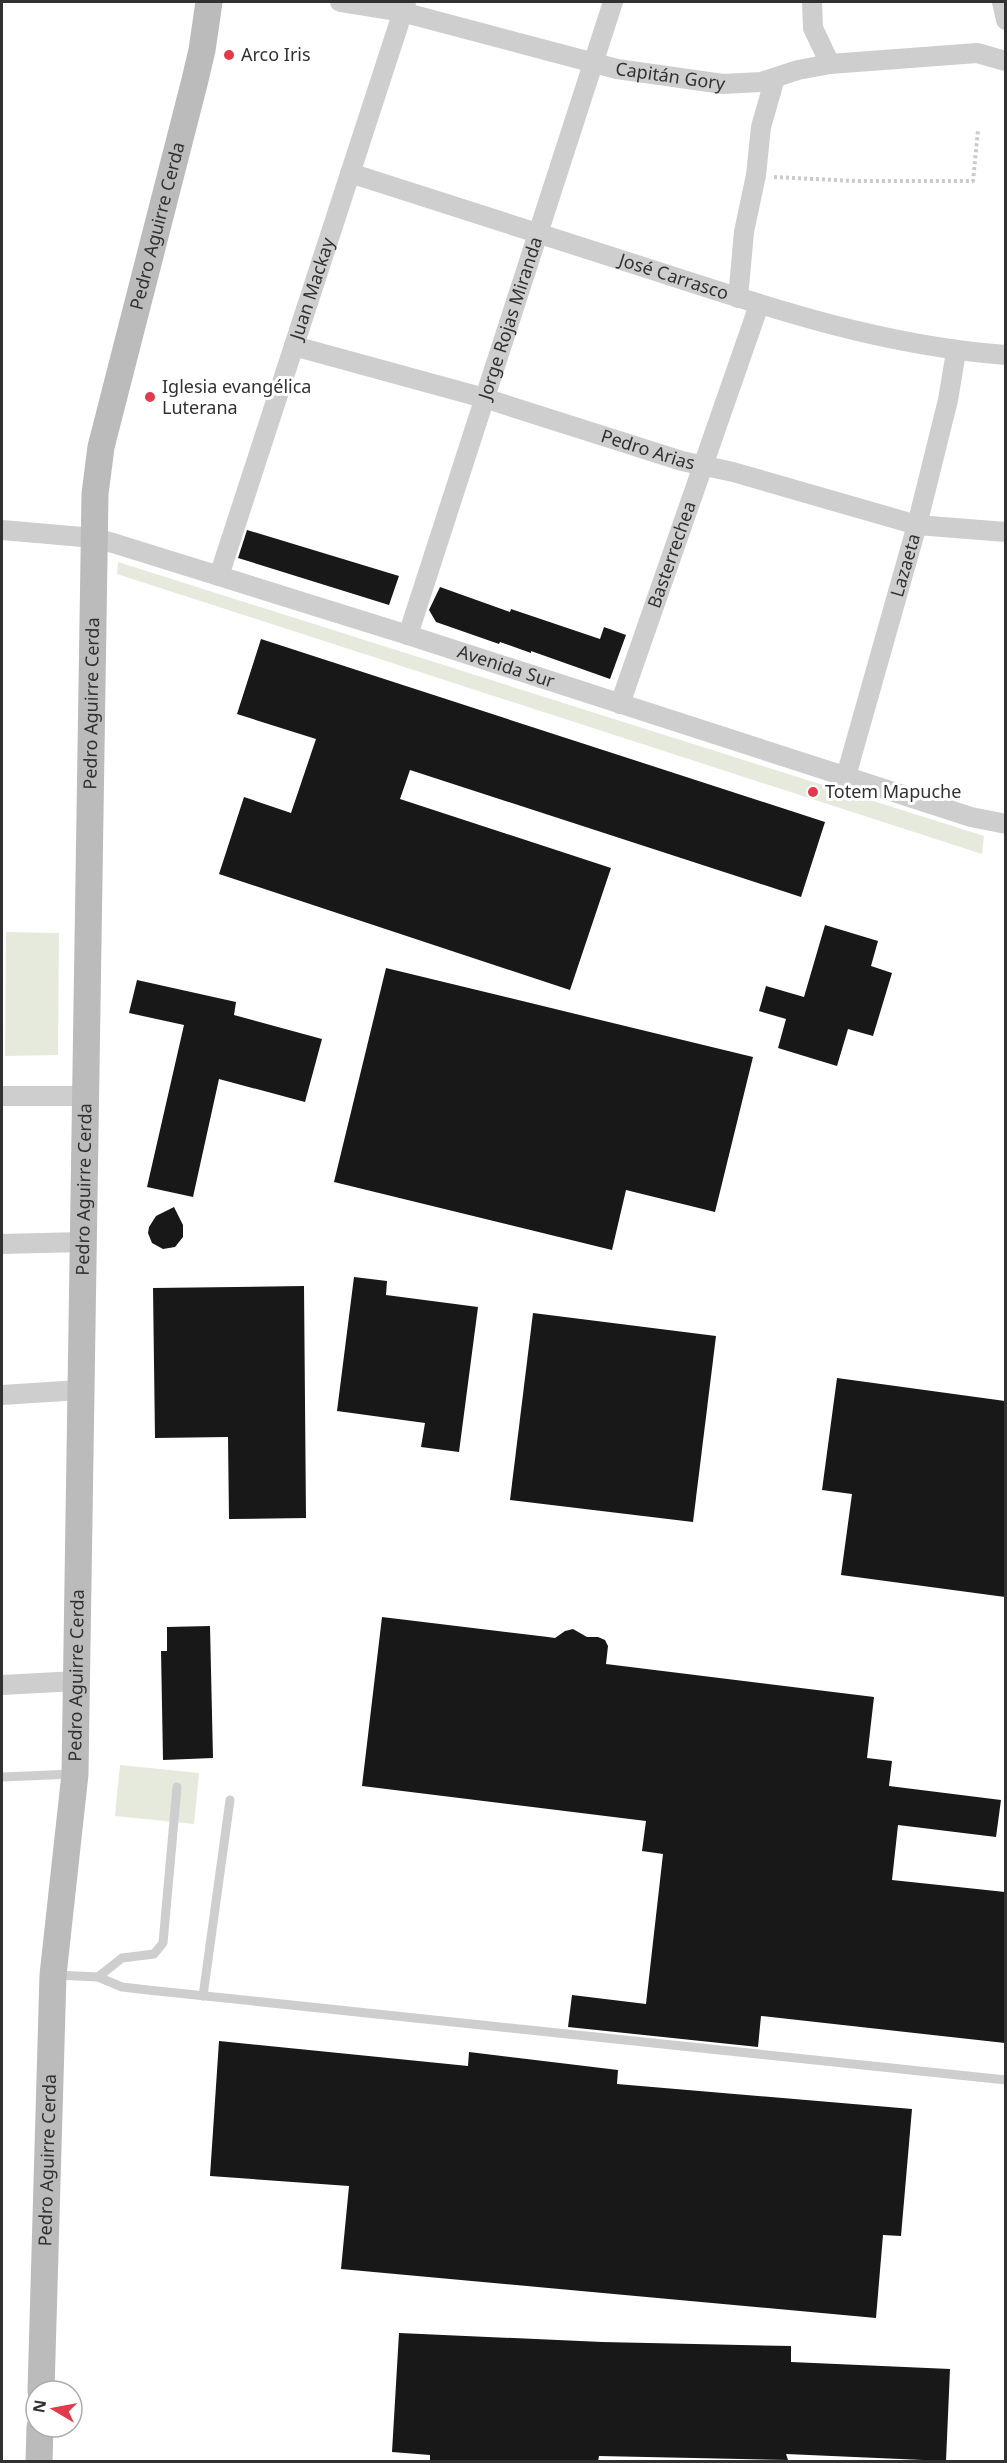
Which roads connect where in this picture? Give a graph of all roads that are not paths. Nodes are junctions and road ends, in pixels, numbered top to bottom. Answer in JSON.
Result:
{"nodes":[{"id":1,"x":209,"y":2,"type":"edge"},
{"id":2,"x":340,"y":2,"type":"edge"},
{"id":3,"x":613,"y":2,"type":"edge"},
{"id":4,"x":812,"y":2,"type":"edge"},
{"id":5,"x":1002,"y":2,"type":"edge"},
{"id":6,"x":404,"y":7,"type":"edge"},
{"id":7,"x":1005,"y":20,"type":"edge"},
{"id":8,"x":1005,"y":61,"type":"edge"},
{"id":9,"x":593,"y":63,"type":"junction"},
{"id":10,"x":830,"y":64,"type":"junction"},
{"id":11,"x":775,"y":78,"type":"junction"},
{"id":12,"x":350,"y":173,"type":"junction"},
{"id":13,"x":538,"y":234,"type":"junction"},
{"id":14,"x":738,"y":298,"type":"junction"},
{"id":15,"x":759,"y":305,"type":"junction"},
{"id":16,"x":294,"y":345,"type":"junction"},
{"id":17,"x":956,"y":352,"type":"junction"},
{"id":18,"x":1005,"y":355,"type":"edge"},
{"id":19,"x":484,"y":398,"type":"junction"},
{"id":20,"x":702,"y":465,"type":"junction"},
{"id":21,"x":917,"y":525,"type":"junction"},
{"id":22,"x":2,"y":530,"type":"edge"},
{"id":23,"x":1005,"y":532,"type":"edge"},
{"id":24,"x":94,"y":538,"type":"junction"},
{"id":25,"x":219,"y":576,"type":"junction"},
{"id":26,"x":408,"y":635,"type":"junction"},
{"id":27,"x":620,"y":704,"type":"junction"},
{"id":28,"x":846,"y":776,"type":"junction"},
{"id":29,"x":1005,"y":824,"type":"edge"},
{"id":30,"x":2,"y":1096,"type":"edge"},
{"id":31,"x":84,"y":1096,"type":"junction"},
{"id":32,"x":82,"y":1242,"type":"junction"},
{"id":33,"x":2,"y":1244,"type":"edge"},
{"id":34,"x":80,"y":1390,"type":"junction"},
{"id":35,"x":2,"y":1395,"type":"edge"},
{"id":36,"x":77,"y":1681,"type":"junction"},
{"id":37,"x":2,"y":1685,"type":"edge"},
{"id":38,"x":75,"y":1774,"type":"junction"},
{"id":39,"x":2,"y":1777,"type":"edge"},
{"id":40,"x":177,"y":1787,"type":"dead end"},
{"id":41,"x":230,"y":1800,"type":"dead end"},
{"id":42,"x":53,"y":1975,"type":"junction"},
{"id":43,"x":98,"y":1977,"type":"junction"},
{"id":44,"x":203,"y":1995,"type":"junction"},
{"id":45,"x":1005,"y":2080,"type":"edge"},
{"id":46,"x":41,"y":2379,"type":"edge"},
{"id":47,"x":40,"y":2439,"type":"edge"},
{"id":48,"x":39,"y":2462,"type":"edge"}],
"edges":[{"from":1,"to":24,"type":"street","name":"Pedro Aguirre Cerda"},
{"from":2,"to":6,"type":"street","name":"Capitán Gory"},
{"from":3,"to":9,"type":"street","name":"Jorge Rojas Miranda"},
{"from":4,"to":10,"type":"street"},
{"from":5,"to":7,"type":"street"},
{"from":6,"to":9,"type":"street","name":"Capitán Gory"},
{"from":6,"to":12,"type":"street","name":"Juan Mackay"},
{"from":8,"to":10,"type":"street","name":"Capitán Gory"},
{"from":9,"to":11,"type":"street","name":"Capitán Gory"},
{"from":9,"to":13,"type":"street","name":"Jorge Rojas Miranda"},
{"from":10,"to":11,"type":"street","name":"Capitán Gory"},
{"from":11,"to":14,"type":"street"},
{"from":12,"to":13,"type":"street","name":"José Carrasco"},
{"from":12,"to":16,"type":"street","name":"Juan Mackay"},
{"from":13,"to":14,"type":"street","name":"José Carrasco"},
{"from":13,"to":19,"type":"street","name":"Jorge Rojas Miranda"},
{"from":14,"to":15,"type":"street","name":"José Carrasco"},
{"from":15,"to":17,"type":"street","name":"José Carrasco"},
{"from":15,"to":20,"type":"street","name":"Basterrechea"},
{"from":16,"to":19,"type":"street","name":"Pedro Arias"},
{"from":16,"to":25,"type":"street","name":"Juan Mackay"},
{"from":17,"to":18,"type":"street","name":"José Carrasco"},
{"from":17,"to":21,"type":"street","name":"Lazaeta"},
{"from":19,"to":20,"type":"street","name":"Pedro Arias"},
{"from":19,"to":26,"type":"street","name":"Jorge Rojas Miranda"},
{"from":20,"to":21,"type":"street","name":"Pedro Arias"},
{"from":20,"to":27,"type":"street","name":"Basterrechea"},
{"from":21,"to":23,"type":"street","name":"Pedro Arias"},
{"from":21,"to":28,"type":"street","name":"Lazaeta"},
{"from":22,"to":24,"type":"street","name":"Avenida Sur"},
{"from":24,"to":25,"type":"street","name":"Avenida Sur"},
{"from":24,"to":31,"type":"street","name":"Pedro Aguirre Cerda"},
{"from":25,"to":26,"type":"street","name":"Avenida Sur"},
{"from":26,"to":27,"type":"street","name":"Avenida Sur"},
{"from":27,"to":28,"type":"street","name":"Avenida Sur"},
{"from":28,"to":29,"type":"street","name":"Avenida Sur"},
{"from":30,"to":31,"type":"street"},
{"from":31,"to":32,"type":"street","name":"Pedro Aguirre Cerda"},
{"from":32,"to":33,"type":"street"},
{"from":32,"to":34,"type":"street","name":"Pedro Aguirre Cerda"},
{"from":34,"to":35,"type":"street"},
{"from":34,"to":36,"type":"street","name":"Pedro Aguirre Cerda"},
{"from":36,"to":37,"type":"street"},
{"from":36,"to":38,"type":"street","name":"Pedro Aguirre Cerda"},
{"from":38,"to":39,"type":"lane"},
{"from":38,"to":42,"type":"street","name":"Pedro Aguirre Cerda"},
{"from":40,"to":43,"type":"lane"},
{"from":41,"to":44,"type":"lane"},
{"from":42,"to":43,"type":"lane"},
{"from":42,"to":46,"type":"street","name":"Pedro Aguirre Cerda"},
{"from":43,"to":44,"type":"lane"},
{"from":44,"to":45,"type":"lane"},
{"from":47,"to":48,"type":"street"}]}
